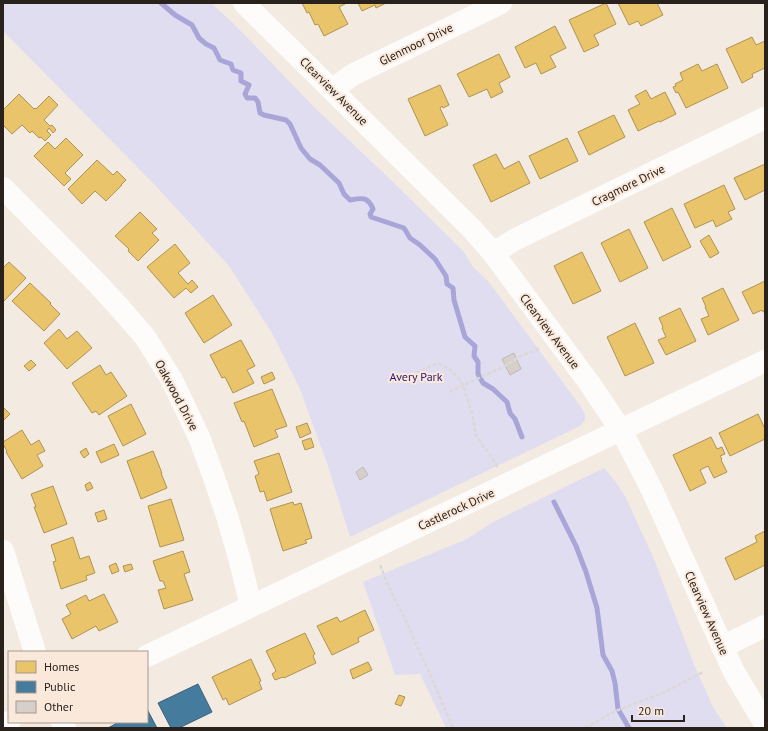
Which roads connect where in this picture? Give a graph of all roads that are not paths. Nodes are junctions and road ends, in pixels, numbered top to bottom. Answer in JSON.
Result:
{"nodes":[{"id":1,"x":244,"y":3,"type":"edge"},
{"id":2,"x":501,"y":3,"type":"edge"},
{"id":3,"x":332,"y":90,"type":"junction"},
{"id":4,"x":765,"y":118,"type":"edge"},
{"id":5,"x":3,"y":188,"type":"edge"},
{"id":6,"x":493,"y":253,"type":"junction"},
{"id":7,"x":765,"y":361,"type":"edge"},
{"id":8,"x":621,"y":430,"type":"junction"},
{"id":9,"x":3,"y":550,"type":"edge"},
{"id":10,"x":251,"y":606,"type":"junction"},
{"id":11,"x":765,"y":626,"type":"edge"},
{"id":12,"x":722,"y":647,"type":"junction"},
{"id":13,"x":35,"y":651,"type":"edge"},
{"id":14,"x":148,"y":656,"type":"edge"},
{"id":15,"x":765,"y":724,"type":"edge"}],
"edges":[{"from":1,"to":3,"type":"street","name":"Clearview Avenue"},
{"from":2,"to":3,"type":"street","name":"Glenmoor Drive"},
{"from":3,"to":6,"type":"street","name":"Clearview Avenue"},
{"from":4,"to":6,"type":"street","name":"Cragmore Drive"},
{"from":5,"to":10,"type":"street","name":"Oakwood Drive"},
{"from":6,"to":8,"type":"street","name":"Clearview Avenue"},
{"from":7,"to":8,"type":"street","name":"Castlerock Drive"},
{"from":8,"to":10,"type":"street","name":"Castlerock Drive"},
{"from":8,"to":12,"type":"street","name":"Clearview Avenue"},
{"from":9,"to":13,"type":"street"},
{"from":10,"to":14,"type":"street","name":"Castlerock Drive"},
{"from":11,"to":12,"type":"street"},
{"from":12,"to":15,"type":"street","name":"Clearview Avenue"}]}
